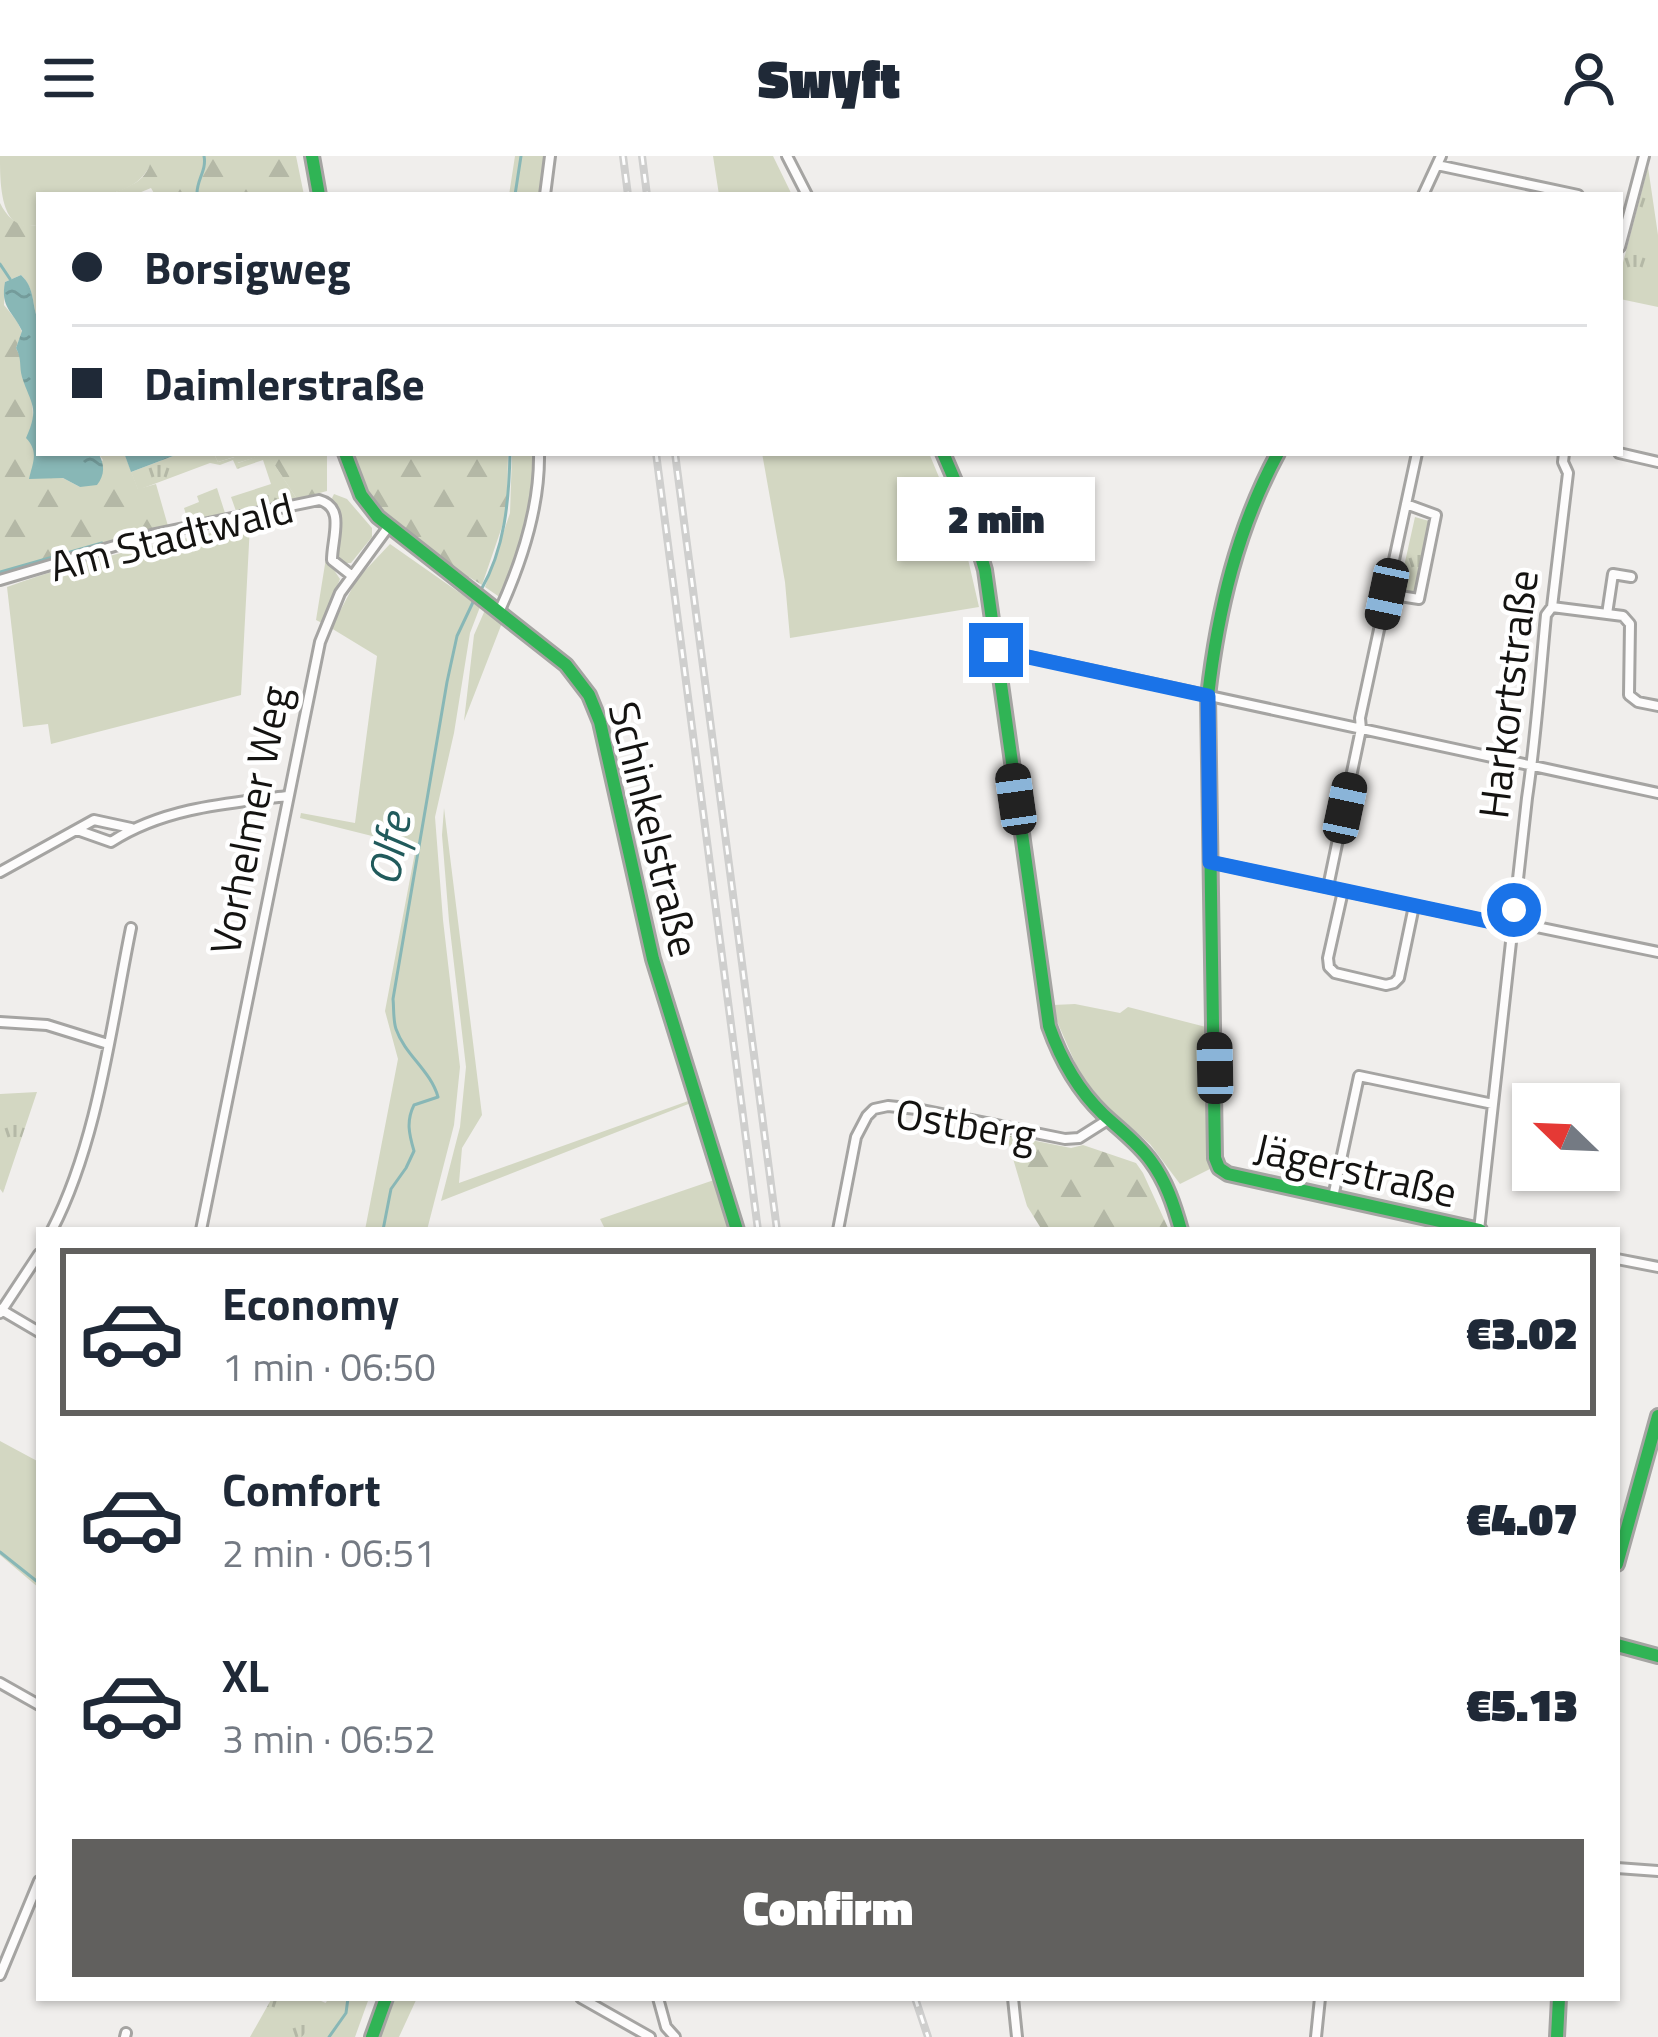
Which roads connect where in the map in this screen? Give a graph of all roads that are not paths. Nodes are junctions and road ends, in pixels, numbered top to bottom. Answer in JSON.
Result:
{"nodes":[{"id":1,"x":312,"y":156,"type":"edge"},
{"id":2,"x":550,"y":156,"type":"edge"},
{"id":3,"x":787,"y":156,"type":"edge"},
{"id":4,"x":1645,"y":156,"type":"edge"},
{"id":5,"x":1440,"y":161,"type":"edge"},
{"id":6,"x":318,"y":192,"type":"edge"},
{"id":7,"x":545,"y":192,"type":"edge"},
{"id":8,"x":805,"y":192,"type":"edge"},
{"id":9,"x":1425,"y":192,"type":"edge"},
{"id":10,"x":1566,"y":192,"type":"edge"},
{"id":11,"x":1623,"y":205,"type":"edge"},
{"id":12,"x":1631,"y":206,"type":"junction"},
{"id":13,"x":1623,"y":236,"type":"edge"},
{"id":14,"x":1623,"y":454,"type":"edge"},
{"id":15,"x":346,"y":456,"type":"edge"},
{"id":16,"x":539,"y":456,"type":"edge"},
{"id":17,"x":944,"y":456,"type":"edge"},
{"id":18,"x":1276,"y":456,"type":"edge"},
{"id":19,"x":1416,"y":456,"type":"edge"},
{"id":20,"x":1564,"y":456,"type":"edge"},
{"id":21,"x":1658,"y":462,"type":"edge"},
{"id":22,"x":1406,"y":504,"type":"junction"},
{"id":23,"x":389,"y":526,"type":"junction"},
{"id":24,"x":351,"y":575,"type":"junction"},
{"id":25,"x":1631,"y":577,"type":"dead end"},
{"id":26,"x":0,"y":580,"type":"edge"},
{"id":27,"x":1387,"y":594,"type":"junction"},
{"id":28,"x":1552,"y":607,"type":"junction"},
{"id":29,"x":499,"y":612,"type":"junction"},
{"id":30,"x":1607,"y":614,"type":"junction"},
{"id":31,"x":996,"y":650,"type":"junction"},
{"id":32,"x":1208,"y":696,"type":"junction"},
{"id":33,"x":1658,"y":706,"type":"edge"},
{"id":34,"x":1361,"y":729,"type":"junction"},
{"id":35,"x":1532,"y":765,"type":"junction"},
{"id":36,"x":1658,"y":793,"type":"edge"},
{"id":37,"x":288,"y":796,"type":"junction"},
{"id":38,"x":132,"y":828,"type":"junction"},
{"id":39,"x":77,"y":830,"type":"junction"},
{"id":40,"x":1210,"y":862,"type":"junction"},
{"id":41,"x":0,"y":872,"type":"edge"},
{"id":42,"x":1328,"y":887,"type":"junction"},
{"id":43,"x":1342,"y":891,"type":"junction"},
{"id":44,"x":1414,"y":906,"type":"junction"},
{"id":45,"x":1513,"y":924,"type":"junction"},
{"id":46,"x":131,"y":928,"type":"dead end"},
{"id":47,"x":1658,"y":952,"type":"edge"},
{"id":48,"x":0,"y":1022,"type":"edge"},
{"id":49,"x":108,"y":1044,"type":"junction"},
{"id":50,"x":1492,"y":1104,"type":"junction"},
{"id":51,"x":1109,"y":1119,"type":"junction"},
{"id":52,"x":1332,"y":1198,"type":"junction"},
{"id":53,"x":54,"y":1227,"type":"edge"},
{"id":54,"x":202,"y":1227,"type":"edge"},
{"id":55,"x":736,"y":1227,"type":"edge"},
{"id":56,"x":839,"y":1227,"type":"edge"},
{"id":57,"x":1180,"y":1227,"type":"edge"},
{"id":58,"x":1465,"y":1227,"type":"edge"},
{"id":59,"x":1479,"y":1227,"type":"edge"},
{"id":60,"x":36,"y":1258,"type":"edge"},
{"id":61,"x":1620,"y":1260,"type":"edge"},
{"id":62,"x":1658,"y":1268,"type":"edge"},
{"id":63,"x":0,"y":1311,"type":"edge"},
{"id":64,"x":36,"y":1330,"type":"edge"},
{"id":65,"x":1658,"y":1417,"type":"edge"},
{"id":66,"x":1620,"y":1499,"type":"edge"},
{"id":67,"x":1633,"y":1501,"type":"junction"},
{"id":68,"x":1620,"y":1552,"type":"edge"},
{"id":69,"x":1620,"y":1646,"type":"edge"},
{"id":70,"x":1658,"y":1656,"type":"edge"},
{"id":71,"x":0,"y":1683,"type":"edge"},
{"id":72,"x":36,"y":1703,"type":"edge"},
{"id":73,"x":1620,"y":1868,"type":"edge"},
{"id":74,"x":1658,"y":1871,"type":"edge"},
{"id":75,"x":36,"y":1888,"type":"edge"},
{"id":76,"x":0,"y":1975,"type":"edge"},
{"id":77,"x":385,"y":2001,"type":"edge"},
{"id":78,"x":586,"y":2001,"type":"edge"},
{"id":79,"x":659,"y":2001,"type":"edge"},
{"id":80,"x":1013,"y":2001,"type":"edge"},
{"id":81,"x":1320,"y":2001,"type":"edge"},
{"id":82,"x":1559,"y":2001,"type":"edge"},
{"id":83,"x":372,"y":2037,"type":"edge"},
{"id":84,"x":650,"y":2037,"type":"edge"},
{"id":85,"x":675,"y":2037,"type":"edge"},
{"id":86,"x":1018,"y":2037,"type":"edge"},
{"id":87,"x":1316,"y":2037,"type":"edge"},
{"id":88,"x":1557,"y":2037,"type":"edge"}],
"edges":[{"from":1,"to":6,"type":"street"},
{"from":2,"to":7,"type":"street"},
{"from":3,"to":8,"type":"street"},
{"from":4,"to":12,"type":"street"},
{"from":5,"to":9,"type":"street"},
{"from":5,"to":10,"type":"street"},
{"from":11,"to":12,"type":"street"},
{"from":12,"to":13,"type":"street"},
{"from":14,"to":21,"type":"street"},
{"from":15,"to":23,"type":"street"},
{"from":16,"to":29,"type":"street"},
{"from":17,"to":31,"type":"street"},
{"from":18,"to":32,"type":"street"},
{"from":19,"to":22,"type":"street"},
{"from":20,"to":28,"type":"street","name":"Harkortstraße"},
{"from":22,"to":27,"type":"street"},
{"from":22,"to":27,"type":"street"},
{"from":23,"to":24,"type":"street","name":"Vorhelmer Weg"},
{"from":23,"to":29,"type":"street","name":"Schinkelstraße"},
{"from":24,"to":26,"type":"street","name":"Am Stadtwald"},
{"from":24,"to":37,"type":"street","name":"Vorhelmer Weg"},
{"from":25,"to":30,"type":"street"},
{"from":27,"to":34,"type":"street"},
{"from":28,"to":30,"type":"street"},
{"from":28,"to":35,"type":"street","name":"Harkortstraße"},
{"from":29,"to":55,"type":"street","name":"Schinkelstraße"},
{"from":30,"to":33,"type":"street"},
{"from":31,"to":32,"type":"street"},
{"from":31,"to":51,"type":"street"},
{"from":32,"to":34,"type":"street"},
{"from":32,"to":40,"type":"street"},
{"from":34,"to":35,"type":"street"},
{"from":34,"to":42,"type":"street"},
{"from":35,"to":36,"type":"street"},
{"from":35,"to":45,"type":"street","name":"Harkortstraße"},
{"from":37,"to":38,"type":"street"},
{"from":37,"to":54,"type":"street","name":"Vorhelmer Weg"},
{"from":38,"to":39,"type":"street"},
{"from":38,"to":39,"type":"street"},
{"from":39,"to":41,"type":"street"},
{"from":40,"to":42,"type":"street"},
{"from":40,"to":52,"type":"street","name":"Jägerstraße"},
{"from":42,"to":43,"type":"street"},
{"from":43,"to":44,"type":"street"},
{"from":43,"to":44,"type":"street"},
{"from":44,"to":45,"type":"street"},
{"from":45,"to":47,"type":"street"},
{"from":45,"to":50,"type":"street","name":"Harkortstraße"},
{"from":46,"to":49,"type":"street"},
{"from":48,"to":49,"type":"street"},
{"from":49,"to":53,"type":"street"},
{"from":50,"to":52,"type":"street"},
{"from":50,"to":59,"type":"street","name":"Harkortstraße"},
{"from":51,"to":56,"type":"street","name":"Ostberg"},
{"from":51,"to":57,"type":"street"},
{"from":52,"to":58,"type":"street","name":"Jägerstraße"},
{"from":60,"to":63,"type":"street"},
{"from":61,"to":62,"type":"street"},
{"from":63,"to":64,"type":"street"},
{"from":65,"to":67,"type":"street"},
{"from":66,"to":67,"type":"street"},
{"from":67,"to":68,"type":"street"},
{"from":69,"to":70,"type":"street"},
{"from":71,"to":72,"type":"street"},
{"from":73,"to":74,"type":"street"},
{"from":75,"to":76,"type":"street"},
{"from":77,"to":83,"type":"street"},
{"from":78,"to":84,"type":"street"},
{"from":79,"to":85,"type":"street"},
{"from":80,"to":86,"type":"street"},
{"from":81,"to":87,"type":"street"},
{"from":82,"to":88,"type":"street"}]}
